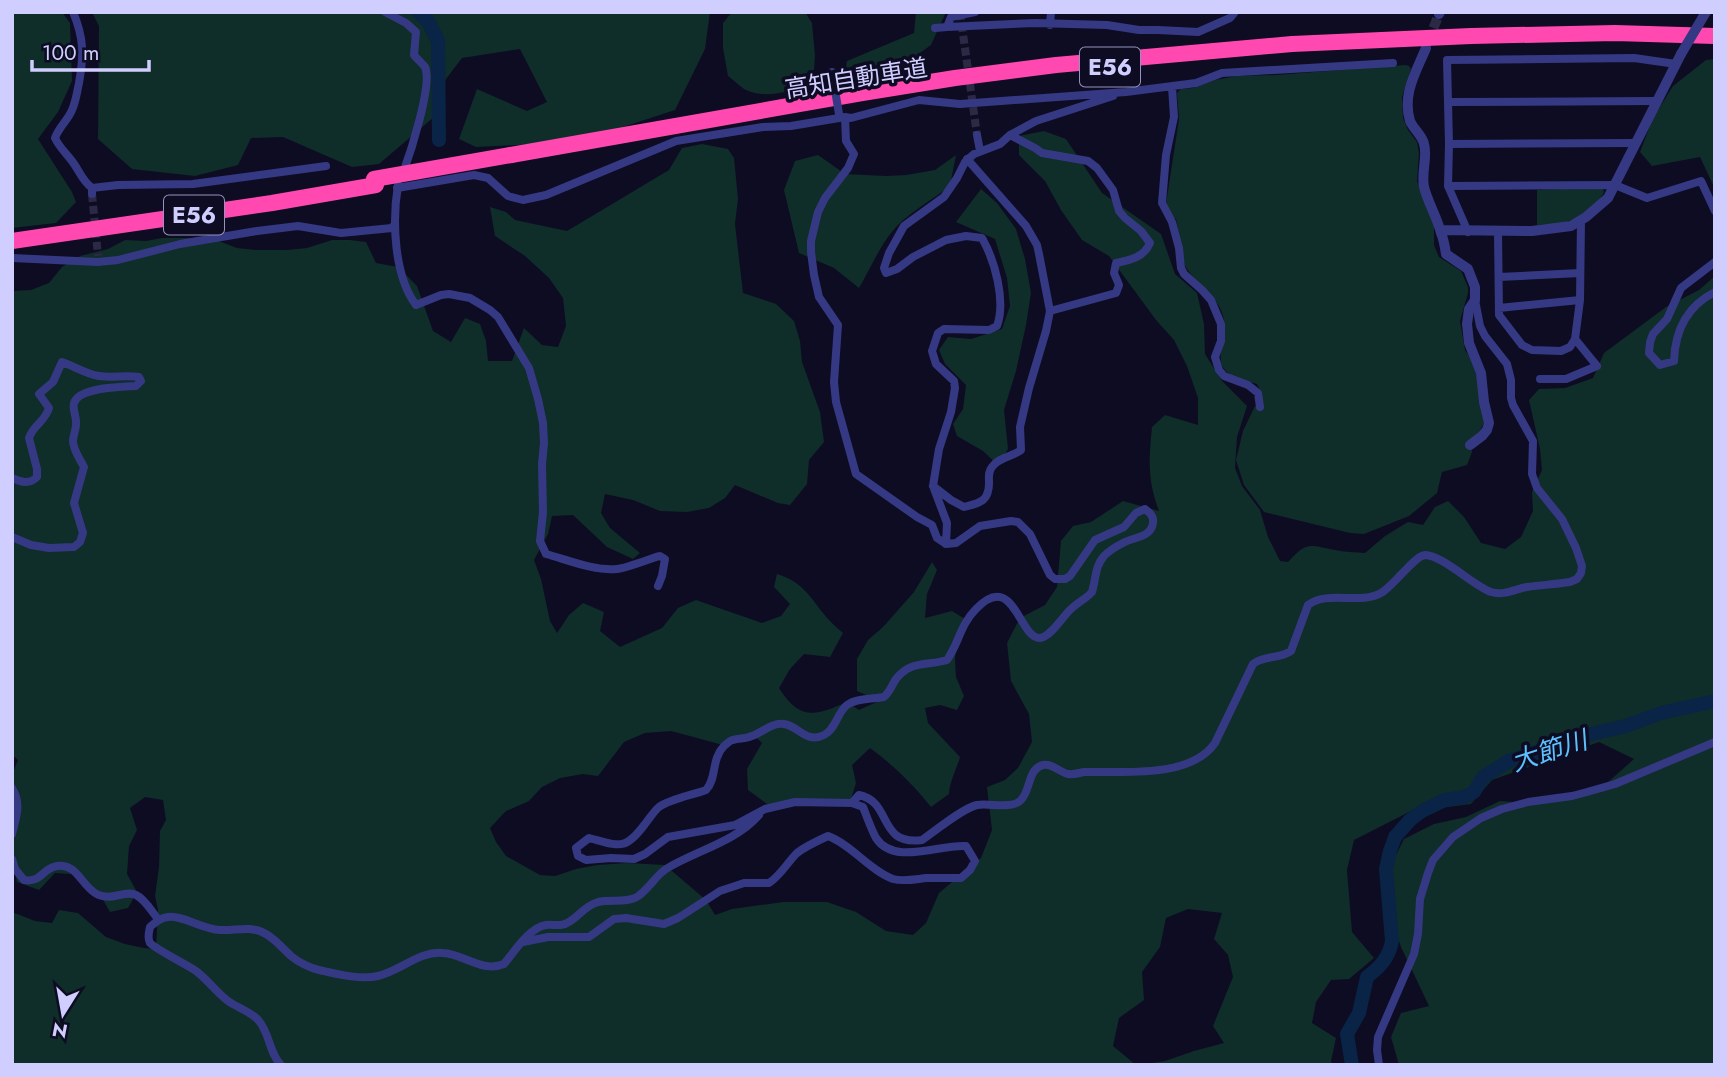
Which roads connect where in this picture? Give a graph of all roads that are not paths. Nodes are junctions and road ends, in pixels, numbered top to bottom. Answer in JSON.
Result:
{"nodes":[{"id":1,"x":73,"y":12,"type":"edge"},
{"id":2,"x":385,"y":12,"type":"edge"},
{"id":3,"x":975,"y":12,"type":"edge"},
{"id":4,"x":1051,"y":12,"type":"edge"},
{"id":5,"x":1235,"y":12,"type":"edge"},
{"id":6,"x":1706,"y":12,"type":"edge"},
{"id":7,"x":1050,"y":25,"type":"junction"},
{"id":8,"x":947,"y":27,"type":"junction"},
{"id":9,"x":935,"y":28,"type":"dead end"},
{"id":10,"x":1715,"y":36,"type":"edge"},
{"id":11,"x":1715,"y":44,"type":"edge"},
{"id":12,"x":1426,"y":48,"type":"tunnel mouth"},
{"id":13,"x":1679,"y":59,"type":"junction"},
{"id":14,"x":1393,"y":64,"type":"dead end"},
{"id":15,"x":832,"y":72,"type":"dead end"},
{"id":16,"x":1172,"y":87,"type":"junction"},
{"id":17,"x":1126,"y":92,"type":"junction"},
{"id":18,"x":1656,"y":101,"type":"junction"},
{"id":19,"x":1449,"y":102,"type":"junction"},
{"id":20,"x":842,"y":115,"type":"junction"},
{"id":21,"x":977,"y":135,"type":"tunnel mouth"},
{"id":22,"x":1010,"y":135,"type":"junction"},
{"id":23,"x":1636,"y":143,"type":"junction"},
{"id":24,"x":1450,"y":144,"type":"junction"},
{"id":25,"x":980,"y":151,"type":"junction"},
{"id":26,"x":512,"y":158,"type":"junction"},
{"id":27,"x":967,"y":159,"type":"junction"},
{"id":28,"x":326,"y":166,"type":"dead end"},
{"id":29,"x":375,"y":182,"type":"junction"},
{"id":30,"x":1615,"y":185,"type":"junction"},
{"id":31,"x":1448,"y":186,"type":"junction"},
{"id":32,"x":397,"y":188,"type":"junction"},
{"id":33,"x":1715,"y":211,"type":"edge"},
{"id":34,"x":1581,"y":220,"type":"junction"},
{"id":35,"x":395,"y":224,"type":"junction"},
{"id":36,"x":1441,"y":230,"type":"junction"},
{"id":37,"x":1468,"y":232,"type":"junction"},
{"id":38,"x":1498,"y":232,"type":"junction"},
{"id":39,"x":12,"y":234,"type":"edge"},
{"id":40,"x":12,"y":241,"type":"edge"},
{"id":41,"x":12,"y":258,"type":"edge"},
{"id":42,"x":1715,"y":262,"type":"edge"},
{"id":43,"x":1580,"y":273,"type":"junction"},
{"id":44,"x":1499,"y":277,"type":"junction"},
{"id":45,"x":1715,"y":292,"type":"edge"},
{"id":46,"x":1475,"y":300,"type":"junction"},
{"id":47,"x":1580,"y":300,"type":"junction"},
{"id":48,"x":1499,"y":307,"type":"junction"},
{"id":49,"x":1049,"y":311,"type":"junction"},
{"id":50,"x":1576,"y":340,"type":"junction"},
{"id":51,"x":1540,"y":379,"type":"dead end"},
{"id":52,"x":1260,"y":407,"type":"dead end"},
{"id":53,"x":1470,"y":445,"type":"dead end"},
{"id":54,"x":12,"y":478,"type":"edge"},
{"id":55,"x":933,"y":486,"type":"junction"},
{"id":56,"x":12,"y":537,"type":"edge"},
{"id":57,"x":946,"y":544,"type":"junction"},
{"id":58,"x":658,"y":586,"type":"dead end"},
{"id":59,"x":1715,"y":742,"type":"edge"},
{"id":60,"x":12,"y":788,"type":"edge"},
{"id":61,"x":852,"y":803,"type":"junction"},
{"id":62,"x":765,"y":810,"type":"junction"},
{"id":63,"x":12,"y":834,"type":"edge"},
{"id":64,"x":12,"y":859,"type":"edge"},
{"id":65,"x":158,"y":919,"type":"junction"},
{"id":66,"x":523,"y":942,"type":"junction"},
{"id":67,"x":281,"y":1065,"type":"edge"},
{"id":68,"x":1378,"y":1065,"type":"edge"}],
"edges":[{"from":1,"to":28,"type":"street"},
{"from":2,"to":32,"type":"street"},
{"from":3,"to":8,"type":"street"},
{"from":4,"to":7,"type":"street"},
{"from":5,"to":7,"type":"street"},
{"from":6,"to":13,"type":"street","bridge":true},
{"from":7,"to":8,"type":"street"},
{"from":8,"to":9,"type":"street"},
{"from":10,"to":26,"type":"highway","name":"高知自動車道","number":"E56"},
{"from":11,"to":26,"type":"highway","name":"高知自動車道","number":"E56"},
{"from":12,"to":36,"type":"street"},
{"from":13,"to":18,"type":"street"},
{"from":13,"to":19,"type":"street"},
{"from":14,"to":16,"type":"street"},
{"from":15,"to":20,"type":"street","bridge":true},
{"from":16,"to":17,"type":"street"},
{"from":16,"to":52,"type":"street"},
{"from":17,"to":20,"type":"street"},
{"from":17,"to":22,"type":"street"},
{"from":18,"to":19,"type":"street"},
{"from":18,"to":23,"type":"street"},
{"from":19,"to":24,"type":"street"},
{"from":20,"to":32,"type":"street"},
{"from":20,"to":57,"type":"street"},
{"from":21,"to":25,"type":"street"},
{"from":22,"to":25,"type":"street"},
{"from":22,"to":49,"type":"street"},
{"from":23,"to":24,"type":"street"},
{"from":23,"to":30,"type":"street"},
{"from":24,"to":31,"type":"street"},
{"from":25,"to":27,"type":"street"},
{"from":26,"to":29,"type":"highway","name":"高知自動車道","number":"E56"},
{"from":27,"to":49,"type":"street"},
{"from":27,"to":55,"type":"street"},
{"from":29,"to":39,"type":"highway","name":"高知自動車道","number":"E56"},
{"from":29,"to":40,"type":"highway","name":"高知自動車道","number":"E56"},
{"from":30,"to":31,"type":"street"},
{"from":30,"to":33,"type":"street"},
{"from":30,"to":34,"type":"street"},
{"from":31,"to":37,"type":"street"},
{"from":32,"to":35,"type":"street"},
{"from":34,"to":38,"type":"street"},
{"from":34,"to":43,"type":"street"},
{"from":35,"to":41,"type":"street"},
{"from":35,"to":58,"type":"street"},
{"from":36,"to":37,"type":"street"},
{"from":36,"to":46,"type":"street"},
{"from":37,"to":38,"type":"street"},
{"from":38,"to":44,"type":"street"},
{"from":42,"to":45,"type":"street"},
{"from":43,"to":44,"type":"street"},
{"from":43,"to":47,"type":"street"},
{"from":44,"to":48,"type":"street"},
{"from":46,"to":53,"type":"street"},
{"from":46,"to":61,"type":"street"},
{"from":47,"to":48,"type":"street"},
{"from":47,"to":50,"type":"street"},
{"from":48,"to":50,"type":"street"},
{"from":49,"to":55,"type":"street"},
{"from":50,"to":51,"type":"street"},
{"from":54,"to":56,"type":"street"},
{"from":55,"to":57,"type":"street"},
{"from":57,"to":62,"type":"street"},
{"from":59,"to":68,"type":"street"},
{"from":60,"to":63,"type":"street"},
{"from":61,"to":62,"type":"street"},
{"from":61,"to":66,"type":"street"},
{"from":62,"to":66,"type":"street"},
{"from":64,"to":65,"type":"street"},
{"from":65,"to":66,"type":"street"},
{"from":65,"to":67,"type":"street"}]}
